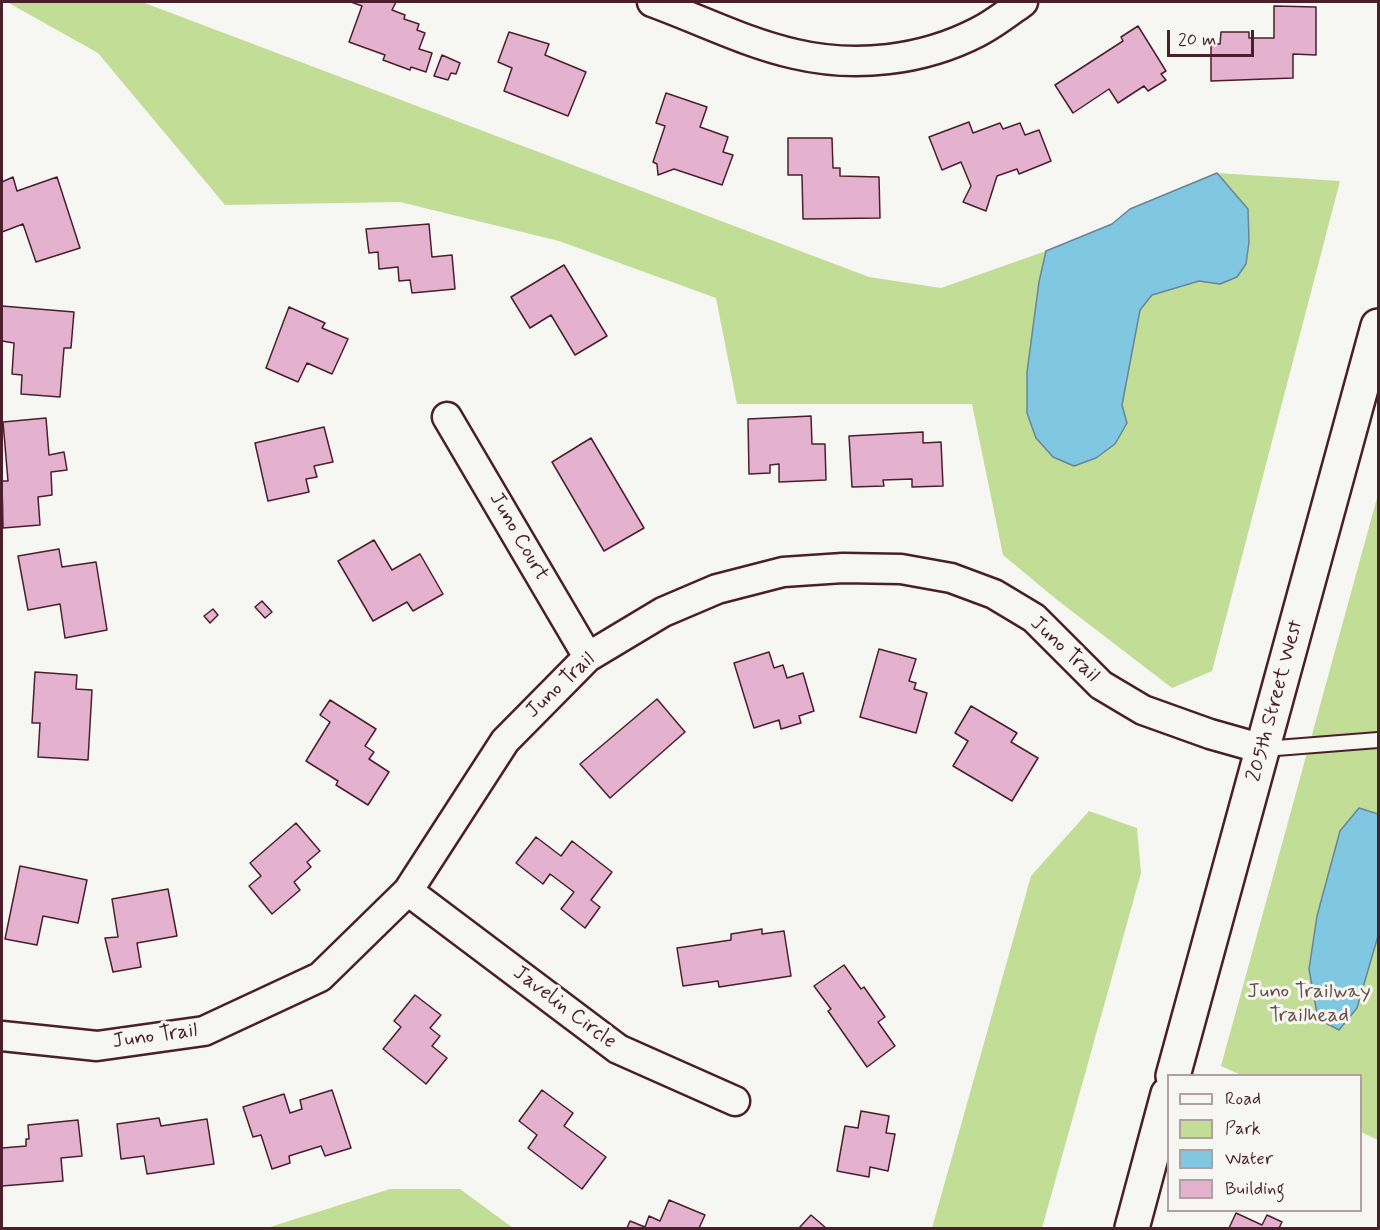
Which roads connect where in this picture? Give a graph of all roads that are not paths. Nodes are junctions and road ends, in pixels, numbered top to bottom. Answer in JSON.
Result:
{"nodes":[{"id":1,"x":652,"y":2,"type":"edge"},
{"id":2,"x":1023,"y":2,"type":"edge"},
{"id":3,"x":1378,"y":326,"type":"edge"},
{"id":4,"x":447,"y":417,"type":"dead end"},
{"id":5,"x":588,"y":657,"type":"junction"},
{"id":6,"x":1378,"y":740,"type":"edge"},
{"id":7,"x":1263,"y":749,"type":"junction"},
{"id":8,"x":408,"y":891,"type":"junction"},
{"id":9,"x":2,"y":1036,"type":"edge"},
{"id":10,"x":1174,"y":1074,"type":"edge"},
{"id":11,"x":1167,"y":1098,"type":"edge"},
{"id":12,"x":735,"y":1101,"type":"dead end"},
{"id":13,"x":1132,"y":1228,"type":"edge"}],
"edges":[{"from":1,"to":2,"type":"street"},
{"from":3,"to":7,"type":"street","name":"205th Street West"},
{"from":4,"to":5,"type":"street","name":"Juno Court"},
{"from":5,"to":7,"type":"street","name":"Juno Trail"},
{"from":5,"to":8,"type":"street","name":"Juno Trail"},
{"from":6,"to":7,"type":"lane"},
{"from":7,"to":10,"type":"street","name":"205th Street West"},
{"from":8,"to":9,"type":"street","name":"Juno Trail"},
{"from":8,"to":12,"type":"street","name":"Javelin Circle"},
{"from":11,"to":13,"type":"street"}]}
